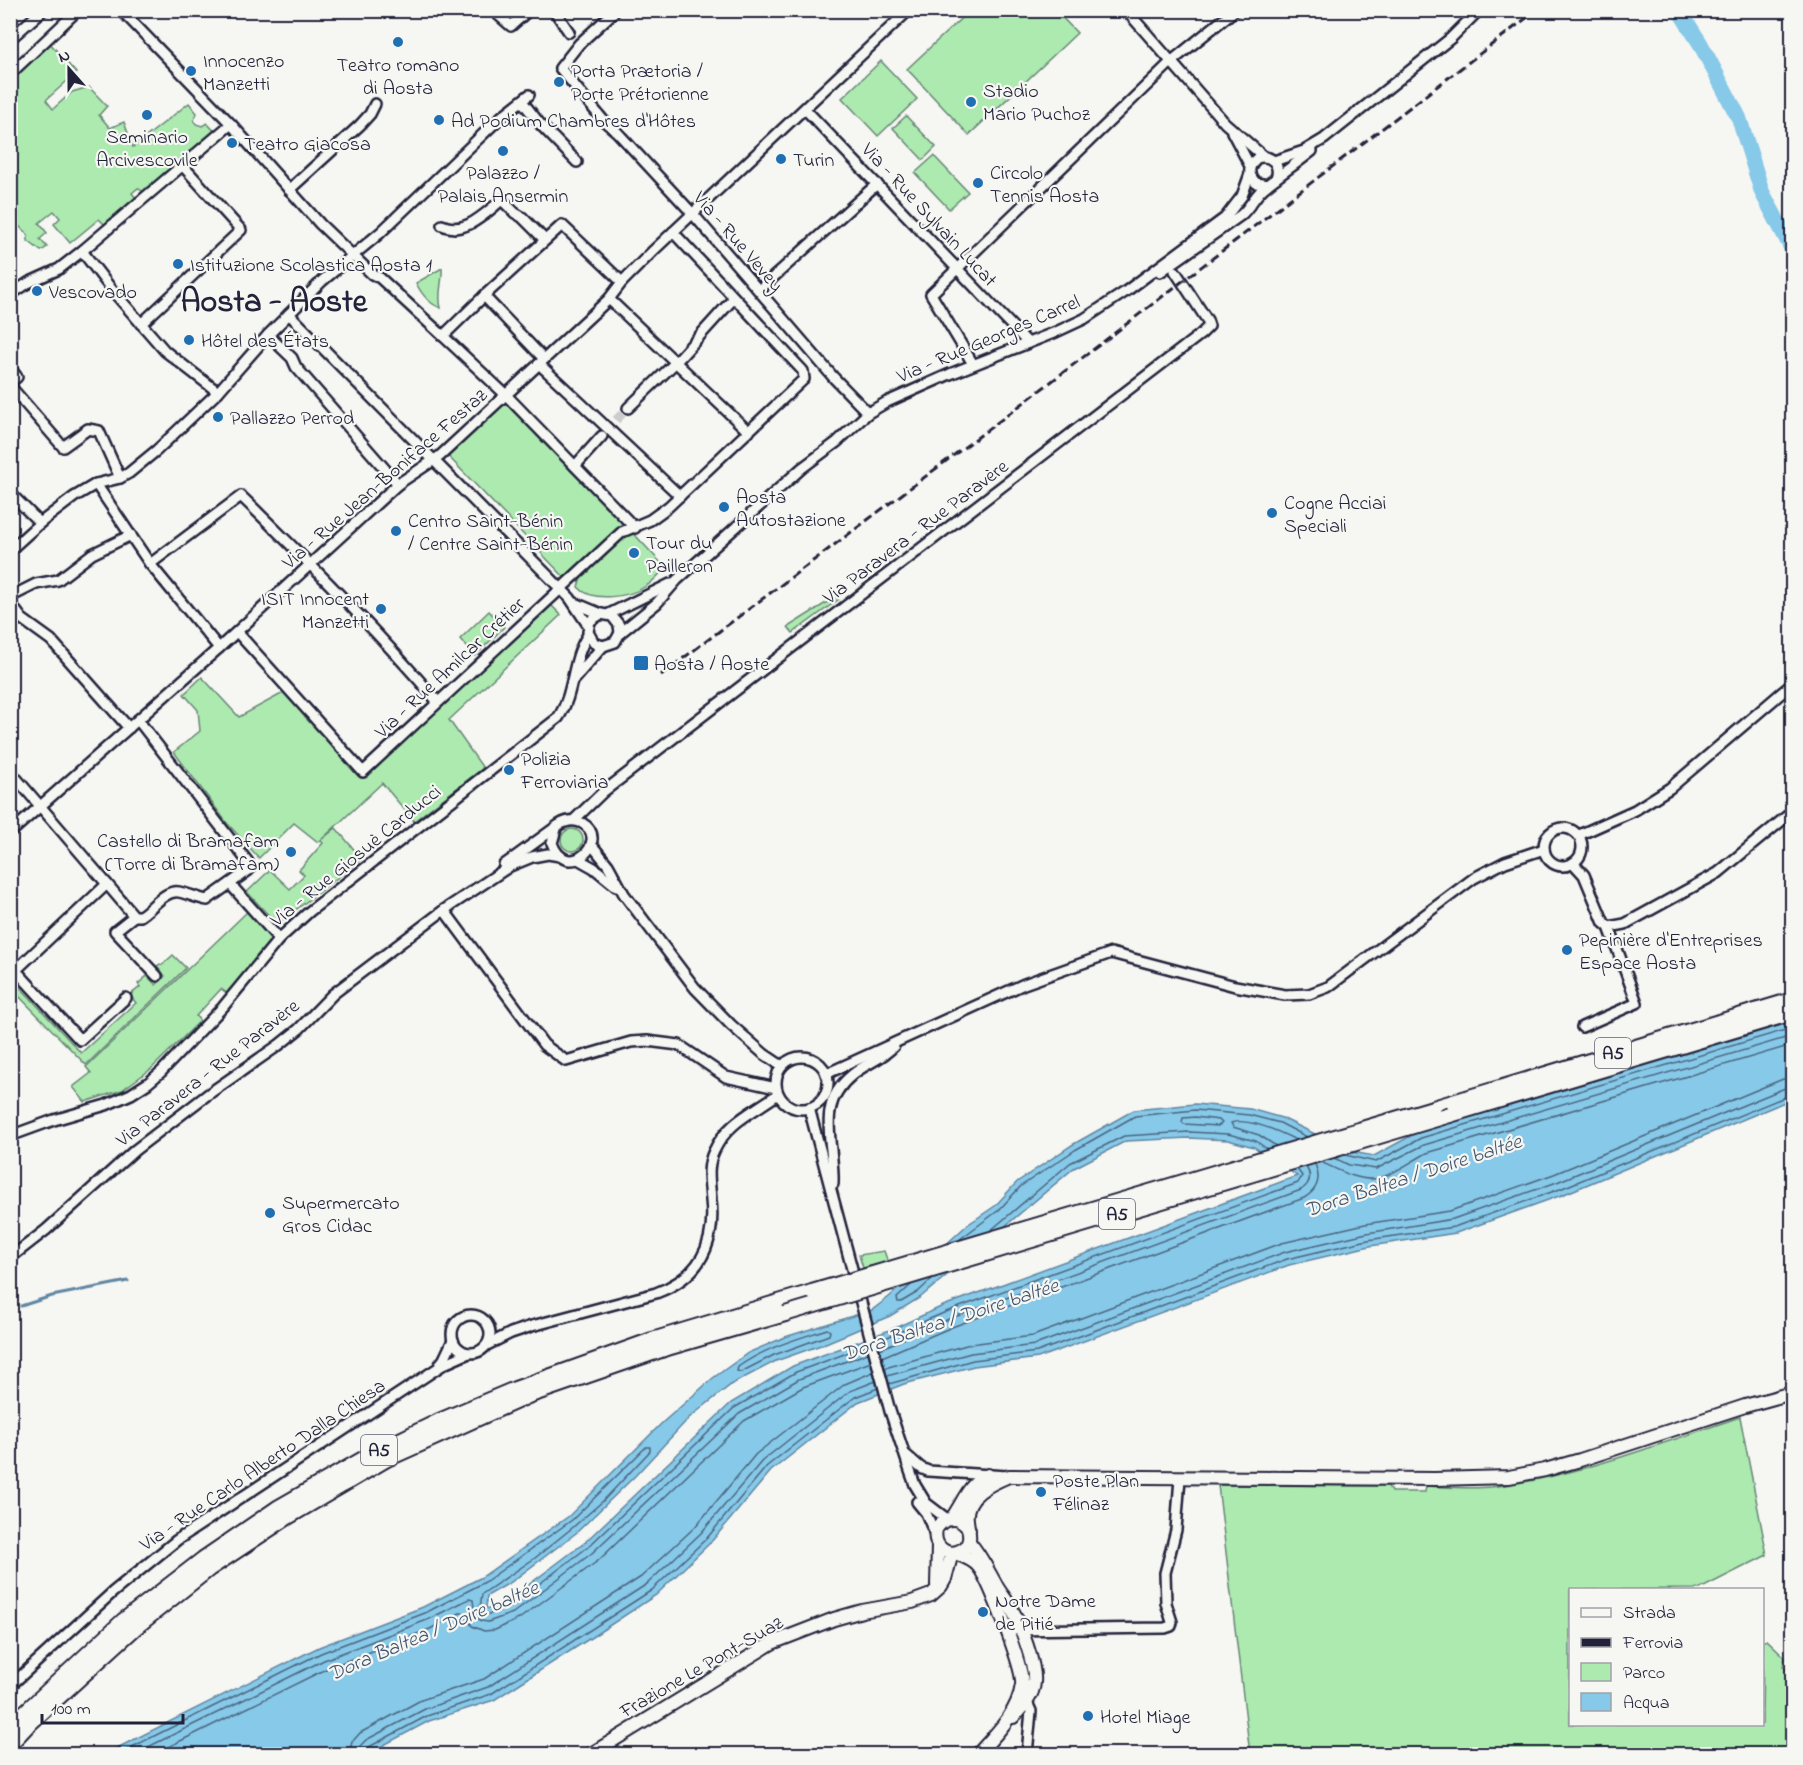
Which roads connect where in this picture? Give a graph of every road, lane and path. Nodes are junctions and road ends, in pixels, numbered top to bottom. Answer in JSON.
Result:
{"nodes":[{"id":1,"x":43,"y":10,"type":"edge"},
{"id":2,"x":78,"y":10,"type":"edge"},
{"id":3,"x":122,"y":10,"type":"edge"},
{"id":4,"x":529,"y":10,"type":"edge"},
{"id":5,"x":554,"y":10,"type":"edge"},
{"id":6,"x":616,"y":10,"type":"edge"},
{"id":7,"x":909,"y":10,"type":"edge"},
{"id":8,"x":1126,"y":10,"type":"edge"},
{"id":9,"x":1235,"y":10,"type":"edge"},
{"id":10,"x":1479,"y":10,"type":"edge"},
{"id":11,"x":495,"y":12,"type":"dead end"},
{"id":12,"x":570,"y":32,"type":"dead end"},
{"id":13,"x":10,"y":39,"type":"edge"},
{"id":14,"x":1172,"y":61,"type":"junction"},
{"id":15,"x":10,"y":74,"type":"edge"},
{"id":16,"x":375,"y":104,"type":"dead end"},
{"id":17,"x":805,"y":109,"type":"junction"},
{"id":18,"x":1225,"y":123,"type":"junction"},
{"id":19,"x":231,"y":124,"type":"junction"},
{"id":20,"x":1324,"y":139,"type":"junction"},
{"id":21,"x":1263,"y":156,"type":"junction"},
{"id":22,"x":1274,"y":161,"type":"junction"},
{"id":23,"x":578,"y":162,"type":"dead end"},
{"id":24,"x":183,"y":166,"type":"junction"},
{"id":25,"x":1250,"y":170,"type":"junction"},
{"id":26,"x":1276,"y":178,"type":"junction"},
{"id":27,"x":877,"y":184,"type":"junction"},
{"id":28,"x":1267,"y":184,"type":"junction"},
{"id":29,"x":289,"y":190,"type":"junction"},
{"id":30,"x":1233,"y":209,"type":"junction"},
{"id":31,"x":693,"y":214,"type":"junction"},
{"id":32,"x":442,"y":225,"type":"dead end"},
{"id":33,"x":673,"y":232,"type":"junction"},
{"id":34,"x":545,"y":240,"type":"junction"},
{"id":35,"x":81,"y":251,"type":"junction"},
{"id":36,"x":353,"y":255,"type":"junction"},
{"id":37,"x":1175,"y":267,"type":"junction"},
{"id":38,"x":957,"y":270,"type":"junction"},
{"id":39,"x":622,"y":282,"type":"junction"},
{"id":40,"x":759,"y":290,"type":"junction"},
{"id":41,"x":1125,"y":292,"type":"junction"},
{"id":42,"x":10,"y":295,"type":"edge"},
{"id":43,"x":484,"y":296,"type":"junction"},
{"id":44,"x":734,"y":298,"type":"junction"},
{"id":45,"x":609,"y":299,"type":"junction"},
{"id":46,"x":289,"y":314,"type":"junction"},
{"id":47,"x":141,"y":324,"type":"junction"},
{"id":48,"x":268,"y":335,"type":"junction"},
{"id":49,"x":443,"y":336,"type":"junction"},
{"id":50,"x":1028,"y":344,"type":"junction"},
{"id":51,"x":542,"y":362,"type":"junction"},
{"id":52,"x":675,"y":363,"type":"junction"},
{"id":53,"x":974,"y":364,"type":"junction"},
{"id":54,"x":10,"y":368,"type":"edge"},
{"id":55,"x":10,"y":384,"type":"edge"},
{"id":56,"x":218,"y":392,"type":"junction"},
{"id":57,"x":506,"y":395,"type":"junction"},
{"id":58,"x":630,"y":406,"type":"tunnel mouth"},
{"id":59,"x":868,"y":412,"type":"junction"},
{"id":60,"x":616,"y":420,"type":"tunnel mouth"},
{"id":61,"x":605,"y":432,"type":"junction"},
{"id":62,"x":749,"y":432,"type":"junction"},
{"id":63,"x":435,"y":460,"type":"junction"},
{"id":64,"x":574,"y":466,"type":"junction"},
{"id":65,"x":120,"y":478,"type":"junction"},
{"id":66,"x":96,"y":484,"type":"junction"},
{"id":67,"x":398,"y":484,"type":"junction"},
{"id":68,"x":10,"y":493,"type":"edge"},
{"id":69,"x":680,"y":496,"type":"junction"},
{"id":70,"x":40,"y":523,"type":"junction"},
{"id":71,"x":635,"y":528,"type":"junction"},
{"id":72,"x":131,"y":535,"type":"junction"},
{"id":73,"x":10,"y":550,"type":"edge"},
{"id":74,"x":150,"y":564,"type":"junction"},
{"id":75,"x":310,"y":564,"type":"junction"},
{"id":76,"x":677,"y":580,"type":"junction"},
{"id":77,"x":559,"y":588,"type":"junction"},
{"id":78,"x":10,"y":597,"type":"edge"},
{"id":79,"x":574,"y":602,"type":"junction"},
{"id":80,"x":10,"y":603,"type":"edge"},
{"id":81,"x":605,"y":614,"type":"junction"},
{"id":82,"x":588,"y":630,"type":"junction"},
{"id":83,"x":237,"y":632,"type":"junction"},
{"id":84,"x":620,"y":633,"type":"junction"},
{"id":85,"x":603,"y":646,"type":"junction"},
{"id":86,"x":219,"y":648,"type":"junction"},
{"id":87,"x":571,"y":682,"type":"junction"},
{"id":88,"x":1792,"y":684,"type":"edge"},
{"id":89,"x":438,"y":702,"type":"junction"},
{"id":90,"x":138,"y":720,"type":"junction"},
{"id":91,"x":129,"y":728,"type":"junction"},
{"id":92,"x":10,"y":771,"type":"edge"},
{"id":93,"x":41,"y":805,"type":"junction"},
{"id":94,"x":592,"y":805,"type":"junction"},
{"id":95,"x":1792,"y":812,"type":"edge"},
{"id":96,"x":574,"y":820,"type":"junction"},
{"id":97,"x":556,"y":829,"type":"junction"},
{"id":98,"x":589,"y":830,"type":"junction"},
{"id":99,"x":10,"y":833,"type":"edge"},
{"id":100,"x":1579,"y":835,"type":"junction"},
{"id":101,"x":591,"y":844,"type":"junction"},
{"id":102,"x":1544,"y":849,"type":"junction"},
{"id":103,"x":560,"y":856,"type":"junction"},
{"id":104,"x":578,"y":859,"type":"junction"},
{"id":105,"x":1574,"y":863,"type":"junction"},
{"id":106,"x":489,"y":879,"type":"junction"},
{"id":107,"x":107,"y":884,"type":"junction"},
{"id":108,"x":230,"y":884,"type":"junction"},
{"id":109,"x":624,"y":894,"type":"junction"},
{"id":110,"x":444,"y":910,"type":"junction"},
{"id":111,"x":134,"y":916,"type":"junction"},
{"id":112,"x":1609,"y":927,"type":"junction"},
{"id":113,"x":279,"y":939,"type":"junction"},
{"id":114,"x":13,"y":967,"type":"edge"},
{"id":115,"x":157,"y":976,"type":"dead end"},
{"id":116,"x":126,"y":998,"type":"dead end"},
{"id":117,"x":1792,"y":1000,"type":"edge"},
{"id":118,"x":1792,"y":1013,"type":"edge"},
{"id":119,"x":1582,"y":1027,"type":"dead end"},
{"id":120,"x":900,"y":1041,"type":"junction"},
{"id":121,"x":782,"y":1066,"type":"junction"},
{"id":122,"x":826,"y":1074,"type":"junction"},
{"id":123,"x":777,"y":1076,"type":"junction"},
{"id":124,"x":744,"y":1082,"type":"junction"},
{"id":125,"x":777,"y":1091,"type":"junction"},
{"id":126,"x":788,"y":1105,"type":"junction"},
{"id":127,"x":809,"y":1108,"type":"junction"},
{"id":128,"x":758,"y":1109,"type":"junction"},
{"id":129,"x":10,"y":1136,"type":"edge"},
{"id":130,"x":832,"y":1192,"type":"junction"},
{"id":131,"x":10,"y":1258,"type":"edge"},
{"id":132,"x":488,"y":1325,"type":"junction"},
{"id":133,"x":532,"y":1326,"type":"junction"},
{"id":134,"x":453,"y":1340,"type":"junction"},
{"id":135,"x":487,"y":1345,"type":"junction"},
{"id":136,"x":469,"y":1353,"type":"junction"},
{"id":137,"x":429,"y":1374,"type":"junction"},
{"id":138,"x":1792,"y":1393,"type":"edge"},
{"id":139,"x":889,"y":1408,"type":"junction"},
{"id":140,"x":904,"y":1452,"type":"junction"},
{"id":141,"x":988,"y":1475,"type":"junction"},
{"id":142,"x":1009,"y":1476,"type":"junction"},
{"id":143,"x":1180,"y":1478,"type":"junction"},
{"id":144,"x":950,"y":1519,"type":"junction"},
{"id":145,"x":969,"y":1536,"type":"junction"},
{"id":146,"x":937,"y":1540,"type":"junction"},
{"id":147,"x":954,"y":1553,"type":"junction"},
{"id":148,"x":936,"y":1589,"type":"junction"},
{"id":149,"x":1006,"y":1630,"type":"junction"},
{"id":150,"x":1022,"y":1630,"type":"junction"},
{"id":151,"x":10,"y":1686,"type":"edge"},
{"id":152,"x":1027,"y":1702,"type":"junction"},
{"id":153,"x":1005,"y":1723,"type":"junction"},
{"id":154,"x":10,"y":1726,"type":"edge"},
{"id":155,"x":10,"y":1744,"type":"edge"},
{"id":156,"x":591,"y":1755,"type":"edge"},
{"id":157,"x":978,"y":1755,"type":"edge"},
{"id":158,"x":1027,"y":1755,"type":"edge"}],
"edges":[{"from":1,"to":13,"type":"street"},
{"from":2,"to":15,"type":"street"},
{"from":3,"to":19,"type":"street"},
{"from":4,"to":11,"type":"street"},
{"from":5,"to":12,"type":"street"},
{"from":6,"to":31,"type":"street","name":"Via - Rue Vevey"},
{"from":7,"to":17,"type":"street","name":"Via - Rue Jean-Boniface Festaz"},
{"from":8,"to":14,"type":"street"},
{"from":9,"to":14,"type":"street"},
{"from":10,"to":20,"type":"street"},
{"from":14,"to":18,"type":"street"},
{"from":14,"to":38,"type":"street"},
{"from":16,"to":29,"type":"street"},
{"from":17,"to":27,"type":"street","name":"Via - Rue Sylvain Lucat"},
{"from":17,"to":31,"type":"street","name":"Via - Rue Jean-Boniface Festaz"},
{"from":18,"to":21,"type":"street"},
{"from":18,"to":25,"type":"street"},
{"from":19,"to":24,"type":"street"},
{"from":19,"to":29,"type":"street"},
{"from":20,"to":22,"type":"street"},
{"from":20,"to":26,"type":"street"},
{"from":21,"to":22,"type":"street"},
{"from":21,"to":25,"type":"street"},
{"from":22,"to":26,"type":"street"},
{"from":23,"to":36,"type":"street"},
{"from":24,"to":35,"type":"street"},
{"from":24,"to":47,"type":"street"},
{"from":25,"to":28,"type":"street"},
{"from":25,"to":30,"type":"street","name":"Via - Rue Georges Carrel"},
{"from":26,"to":28,"type":"street"},
{"from":27,"to":38,"type":"street","name":"Via - Rue Sylvain Lucat"},
{"from":27,"to":40,"type":"street"},
{"from":28,"to":37,"type":"street"},
{"from":29,"to":36,"type":"street"},
{"from":30,"to":37,"type":"street"},
{"from":30,"to":41,"type":"street","name":"Via - Rue Georges Carrel"},
{"from":31,"to":33,"type":"street","name":"Via - Rue Jean-Boniface Festaz"},
{"from":31,"to":40,"type":"street","name":"Via - Rue Vevey"},
{"from":32,"to":34,"type":"street"},
{"from":33,"to":39,"type":"street","name":"Via - Rue Jean-Boniface Festaz"},
{"from":33,"to":44,"type":"street"},
{"from":34,"to":39,"type":"street"},
{"from":34,"to":43,"type":"street"},
{"from":35,"to":42,"type":"street"},
{"from":35,"to":47,"type":"street"},
{"from":36,"to":46,"type":"street"},
{"from":36,"to":49,"type":"street"},
{"from":37,"to":41,"type":"street"},
{"from":37,"to":94,"type":"street","name":"Via Paravera - Rue Paravère"},
{"from":38,"to":50,"type":"street","name":"Via - Rue Sylvain Lucat"},
{"from":38,"to":53,"type":"street"},
{"from":39,"to":45,"type":"street","name":"Via - Rue Jean-Boniface Festaz"},
{"from":40,"to":59,"type":"street","name":"Via - Rue Vevey"},
{"from":41,"to":50,"type":"street","name":"Via - Rue Georges Carrel"},
{"from":43,"to":49,"type":"street"},
{"from":43,"to":51,"type":"street"},
{"from":44,"to":52,"type":"street"},
{"from":44,"to":62,"type":"street","name":"Via - Rue Amilcar Crétier"},
{"from":45,"to":51,"type":"street","name":"Via - Rue Jean-Boniface Festaz"},
{"from":45,"to":52,"type":"street"},
{"from":46,"to":48,"type":"street"},
{"from":46,"to":63,"type":"street"},
{"from":47,"to":56,"type":"street"},
{"from":48,"to":56,"type":"street"},
{"from":48,"to":67,"type":"street"},
{"from":49,"to":57,"type":"street"},
{"from":50,"to":53,"type":"street","name":"Via - Rue Georges Carrel"},
{"from":51,"to":57,"type":"street","name":"Via - Rue Jean-Boniface Festaz"},
{"from":51,"to":61,"type":"street"},
{"from":52,"to":58,"type":"street"},
{"from":52,"to":62,"type":"street"},
{"from":53,"to":59,"type":"street","name":"Via - Rue Georges Carrel"},
{"from":54,"to":55,"type":"street"},
{"from":55,"to":65,"type":"street"},
{"from":56,"to":65,"type":"street"},
{"from":57,"to":63,"type":"street","name":"Via - Rue Jean-Boniface Festaz"},
{"from":57,"to":64,"type":"street"},
{"from":59,"to":76,"type":"street","name":"Via - Rue Georges Carrel"},
{"from":60,"to":61,"type":"street"},
{"from":61,"to":64,"type":"street"},
{"from":61,"to":69,"type":"street"},
{"from":62,"to":69,"type":"street","name":"Via - Rue Amilcar Crétier"},
{"from":63,"to":67,"type":"street","name":"Via - Rue Jean-Boniface Festaz"},
{"from":63,"to":77,"type":"street"},
{"from":64,"to":71,"type":"street"},
{"from":65,"to":66,"type":"street"},
{"from":66,"to":70,"type":"street"},
{"from":66,"to":72,"type":"street"},
{"from":67,"to":75,"type":"street","name":"Via - Rue Jean-Boniface Festaz"},
{"from":68,"to":70,"type":"street"},
{"from":69,"to":71,"type":"street","name":"Via - Rue Amilcar Crétier"},
{"from":70,"to":73,"type":"street"},
{"from":71,"to":77,"type":"street","name":"Via - Rue Amilcar Crétier"},
{"from":72,"to":74,"type":"street"},
{"from":72,"to":78,"type":"street"},
{"from":74,"to":75,"type":"street"},
{"from":74,"to":86,"type":"street"},
{"from":75,"to":83,"type":"street","name":"Via - Rue Jean-Boniface Festaz"},
{"from":75,"to":89,"type":"street"},
{"from":76,"to":81,"type":"street"},
{"from":76,"to":84,"type":"street"},
{"from":77,"to":79,"type":"street"},
{"from":77,"to":89,"type":"street","name":"Via - Rue Amilcar Crétier"},
{"from":79,"to":81,"type":"street"},
{"from":79,"to":82,"type":"street"},
{"from":80,"to":91,"type":"street"},
{"from":81,"to":82,"type":"street"},
{"from":81,"to":84,"type":"street"},
{"from":82,"to":85,"type":"street"},
{"from":82,"to":87,"type":"street","name":"Via - Rue Giosuè Carducci"},
{"from":83,"to":86,"type":"street","name":"Via - Rue Jean-Boniface Festaz"},
{"from":83,"to":89,"type":"street","name":"Via - Rue Amilcar Crétier"},
{"from":84,"to":85,"type":"street"},
{"from":85,"to":87,"type":"street"},
{"from":86,"to":90,"type":"street","name":"Via - Rue Jean-Boniface Festaz"},
{"from":87,"to":113,"type":"street","name":"Via - Rue Giosuè Carducci"},
{"from":88,"to":100,"type":"street"},
{"from":90,"to":91,"type":"street","name":"Via - Rue Jean-Boniface Festaz"},
{"from":90,"to":108,"type":"street"},
{"from":91,"to":93,"type":"street","name":"Via - Rue Jean-Boniface Festaz"},
{"from":92,"to":93,"type":"street"},
{"from":93,"to":99,"type":"street","name":"Via - Rue Jean-Boniface Festaz"},
{"from":93,"to":107,"type":"street"},
{"from":94,"to":96,"type":"street","name":"Via Paravera - Rue Paravère"},
{"from":94,"to":98,"type":"street"},
{"from":95,"to":112,"type":"street"},
{"from":96,"to":97,"type":"street"},
{"from":96,"to":98,"type":"street"},
{"from":97,"to":103,"type":"street"},
{"from":97,"to":106,"type":"street","name":"Via Paravera - Rue Paravère"},
{"from":98,"to":101,"type":"street"},
{"from":100,"to":102,"type":"street"},
{"from":100,"to":105,"type":"street"},
{"from":101,"to":104,"type":"street"},
{"from":101,"to":109,"type":"street"},
{"from":102,"to":105,"type":"street"},
{"from":102,"to":120,"type":"street"},
{"from":103,"to":104,"type":"street"},
{"from":103,"to":106,"type":"street","name":"Via Paravera - Rue Paravère"},
{"from":104,"to":109,"type":"street"},
{"from":105,"to":112,"type":"street"},
{"from":106,"to":110,"type":"street","name":"Via Paravera - Rue Paravère"},
{"from":107,"to":111,"type":"street"},
{"from":107,"to":114,"type":"street"},
{"from":108,"to":111,"type":"street"},
{"from":108,"to":113,"type":"street"},
{"from":109,"to":121,"type":"street"},
{"from":110,"to":124,"type":"street"},
{"from":110,"to":131,"type":"street","name":"Via Paravera - Rue Paravère"},
{"from":111,"to":115,"type":"street"},
{"from":112,"to":119,"type":"street"},
{"from":113,"to":129,"type":"street","name":"Via - Rue Giosuè Carducci"},
{"from":114,"to":116,"type":"street"},
{"from":117,"to":154,"type":"highway","number":"A5","bridge":true},
{"from":118,"to":155,"type":"highway","number":"A5","bridge":true},
{"from":120,"to":122,"type":"street"},
{"from":120,"to":130,"type":"street"},
{"from":121,"to":122,"type":"street"},
{"from":121,"to":123,"type":"street"},
{"from":122,"to":127,"type":"street"},
{"from":123,"to":124,"type":"street"},
{"from":123,"to":125,"type":"street"},
{"from":124,"to":125,"type":"street"},
{"from":125,"to":126,"type":"street"},
{"from":125,"to":128,"type":"street"},
{"from":126,"to":127,"type":"street"},
{"from":126,"to":128,"type":"street"},
{"from":127,"to":130,"type":"street"},
{"from":128,"to":133,"type":"street"},
{"from":130,"to":139,"type":"street","bridge":true},
{"from":132,"to":133,"type":"street"},
{"from":132,"to":134,"type":"street"},
{"from":132,"to":135,"type":"street"},
{"from":133,"to":135,"type":"street"},
{"from":134,"to":136,"type":"street"},
{"from":134,"to":137,"type":"street"},
{"from":135,"to":136,"type":"street"},
{"from":136,"to":137,"type":"street","name":"Via - Rue Carlo Alberto Dalla Chiesa"},
{"from":137,"to":151,"type":"street","name":"Via - Rue Carlo Alberto Dalla Chiesa"},
{"from":138,"to":143,"type":"main road"},
{"from":139,"to":140,"type":"street"},
{"from":139,"to":146,"type":"street"},
{"from":140,"to":141,"type":"street"},
{"from":140,"to":144,"type":"street"},
{"from":141,"to":142,"type":"street"},
{"from":141,"to":144,"type":"main road"},
{"from":142,"to":143,"type":"main road"},
{"from":142,"to":145,"type":"main road"},
{"from":143,"to":150,"type":"street"},
{"from":144,"to":145,"type":"main road"},
{"from":144,"to":146,"type":"main road"},
{"from":145,"to":147,"type":"main road"},
{"from":145,"to":150,"type":"main road"},
{"from":146,"to":147,"type":"main road"},
{"from":146,"to":148,"type":"main road"},
{"from":147,"to":148,"type":"main road"},
{"from":147,"to":149,"type":"main road"},
{"from":148,"to":156,"type":"main road","name":"Frazione Le Pont-Suaz"},
{"from":149,"to":150,"type":"street"},
{"from":149,"to":153,"type":"main road"},
{"from":150,"to":152,"type":"main road"},
{"from":152,"to":153,"type":"main road"},
{"from":152,"to":158,"type":"street"},
{"from":153,"to":157,"type":"main road"}]}
